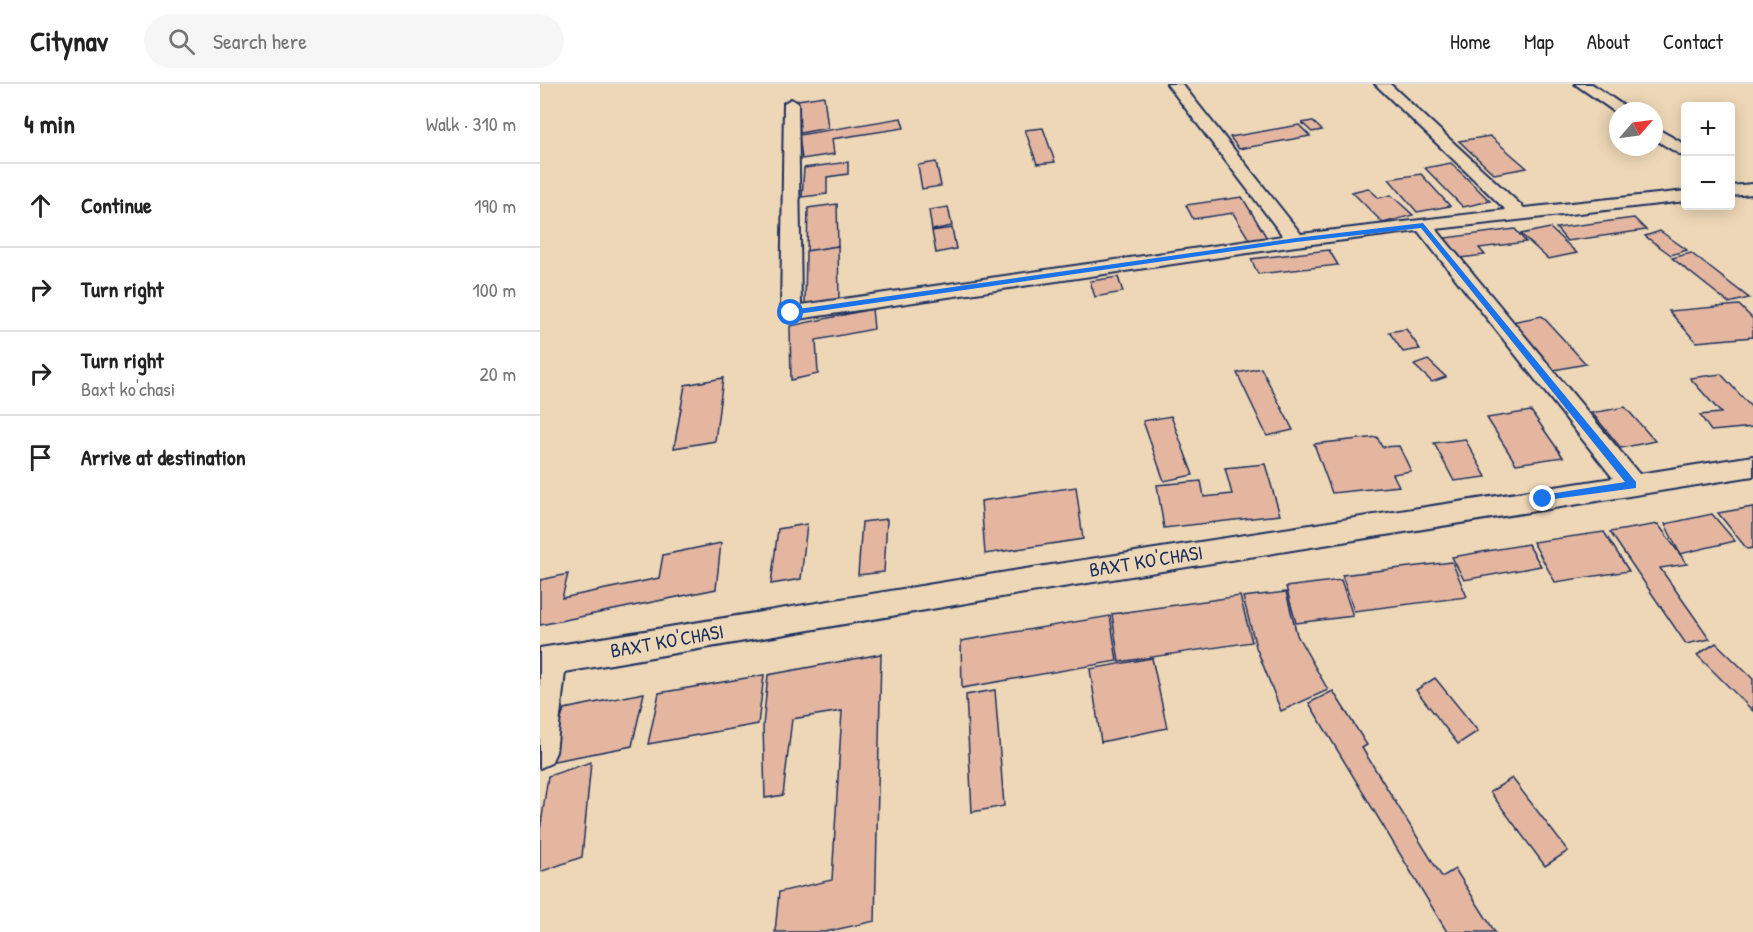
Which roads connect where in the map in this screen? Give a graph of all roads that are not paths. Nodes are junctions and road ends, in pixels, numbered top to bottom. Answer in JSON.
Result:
{"nodes":[{"id":1,"x":1174,"y":84,"type":"edge"},
{"id":2,"x":1382,"y":84,"type":"edge"},
{"id":3,"x":1582,"y":84,"type":"edge"},
{"id":4,"x":1609,"y":102,"type":"edge"},
{"id":5,"x":791,"y":103,"type":"dead end"},
{"id":6,"x":1663,"y":138,"type":"edge"},
{"id":7,"x":1681,"y":150,"type":"edge"},
{"id":8,"x":1681,"y":197,"type":"edge"},
{"id":9,"x":1519,"y":213,"type":"junction"},
{"id":10,"x":1423,"y":225,"type":"junction"},
{"id":11,"x":1296,"y":240,"type":"junction"},
{"id":12,"x":1753,"y":466,"type":"edge"},
{"id":13,"x":1633,"y":485,"type":"junction"},
{"id":14,"x":546,"y":661,"type":"edge"},
{"id":15,"x":540,"y":752,"type":"edge"}],
"edges":[{"from":1,"to":11,"type":"street"},
{"from":2,"to":9,"type":"street"},
{"from":3,"to":4,"type":"street"},
{"from":5,"to":11,"type":"street"},
{"from":6,"to":7,"type":"street"},
{"from":8,"to":9,"type":"street"},
{"from":9,"to":10,"type":"street"},
{"from":10,"to":11,"type":"street"},
{"from":10,"to":13,"type":"street"},
{"from":12,"to":13,"type":"street","name":"BAXT KO'CHASI"},
{"from":13,"to":14,"type":"street","name":"BAXT KO'CHASI"},
{"from":14,"to":15,"type":"street"}]}
